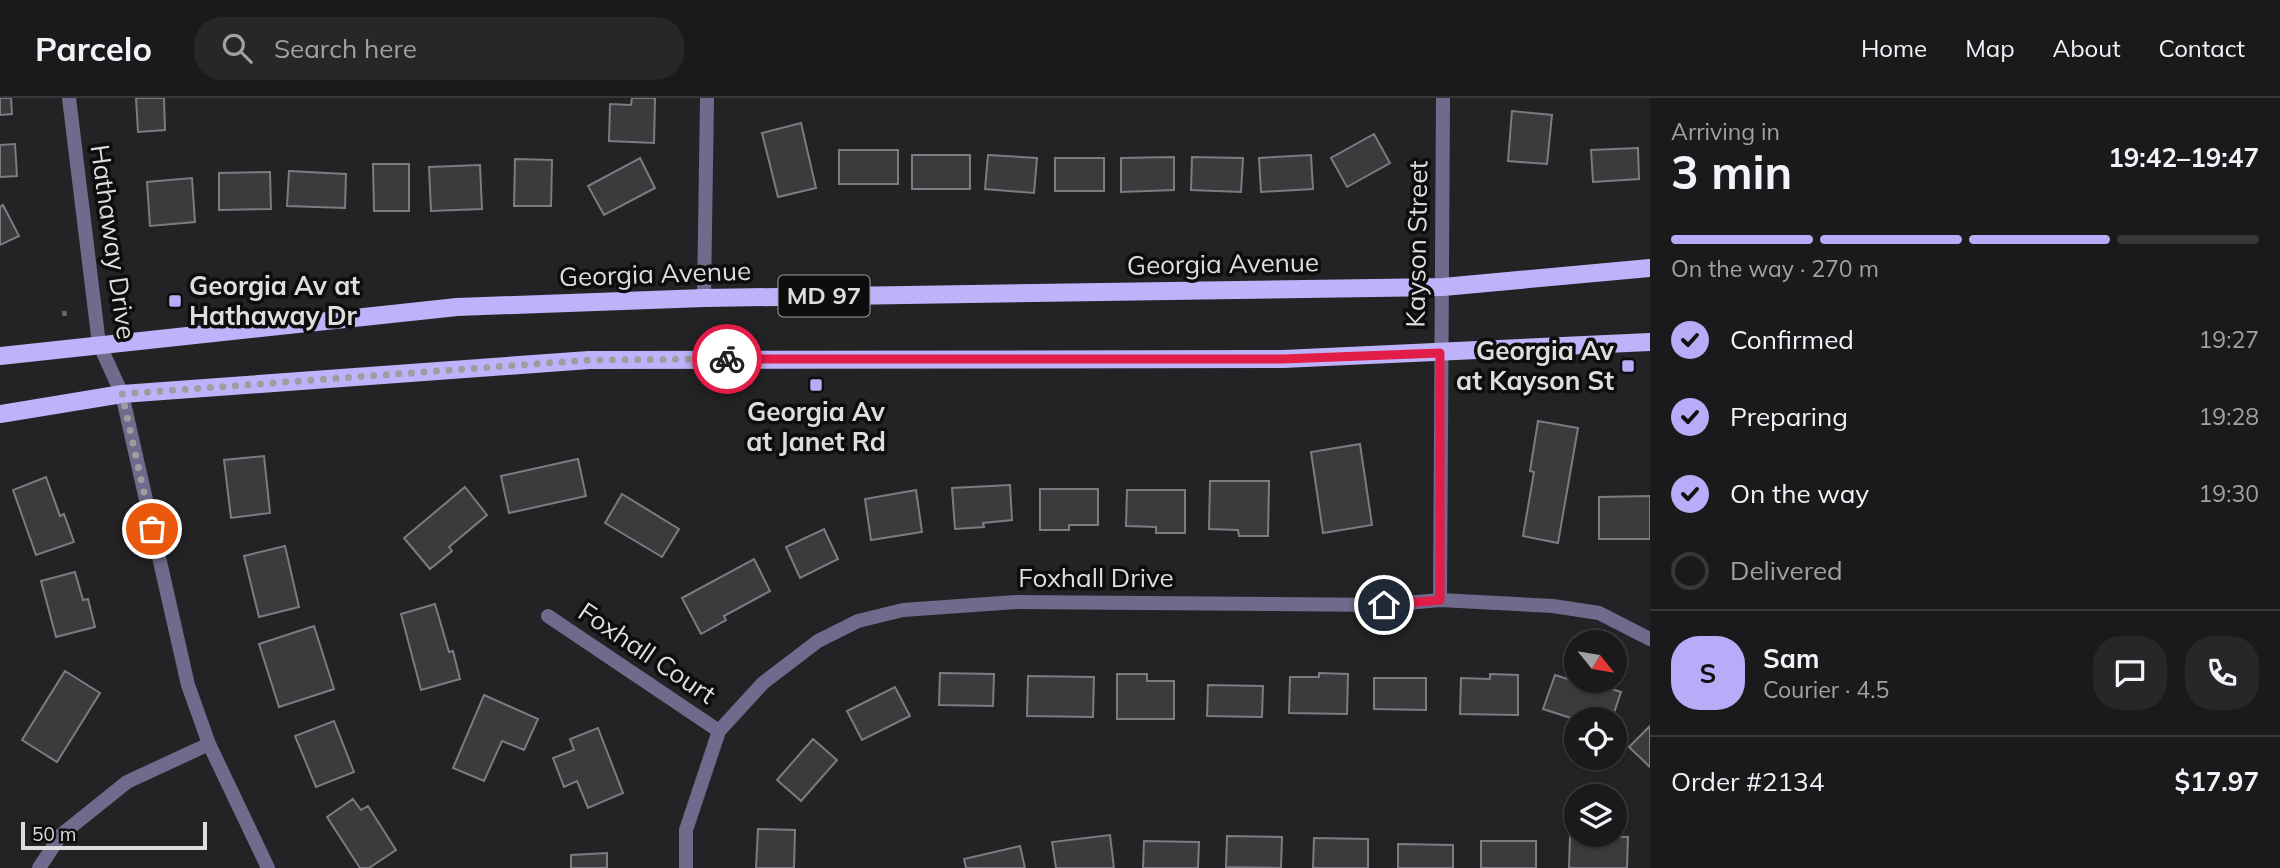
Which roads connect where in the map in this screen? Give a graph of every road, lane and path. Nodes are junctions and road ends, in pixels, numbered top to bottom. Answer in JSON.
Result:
{"nodes":[{"id":1,"x":69,"y":98,"type":"edge"},
{"id":2,"x":707,"y":98,"type":"edge"},
{"id":3,"x":1443,"y":98,"type":"edge"},
{"id":4,"x":1650,"y":268,"type":"edge"},
{"id":5,"x":1443,"y":287,"type":"junction"},
{"id":6,"x":704,"y":298,"type":"junction"},
{"id":7,"x":64,"y":311,"type":"dead end"},
{"id":8,"x":65,"y":317,"type":"dead end"},
{"id":9,"x":1650,"y":342,"type":"edge"},
{"id":10,"x":99,"y":344,"type":"junction"},
{"id":11,"x":1440,"y":353,"type":"junction"},
{"id":12,"x":0,"y":356,"type":"edge"},
{"id":13,"x":122,"y":394,"type":"junction"},
{"id":14,"x":0,"y":414,"type":"edge"},
{"id":15,"x":1440,"y":600,"type":"junction"},
{"id":16,"x":548,"y":617,"type":"dead end"},
{"id":17,"x":1650,"y":639,"type":"edge"},
{"id":18,"x":719,"y":731,"type":"junction"},
{"id":19,"x":209,"y":744,"type":"junction"},
{"id":20,"x":39,"y":868,"type":"edge"},
{"id":21,"x":268,"y":868,"type":"edge"},
{"id":22,"x":686,"y":868,"type":"edge"}],
"edges":[{"from":1,"to":10,"type":"street","name":"Hathaway Drive"},
{"from":2,"to":6,"type":"street"},
{"from":3,"to":5,"type":"street","name":"Kayson Street"},
{"from":4,"to":5,"type":"main road","name":"Georgia Avenue","number":"MD 97"},
{"from":5,"to":6,"type":"main road","name":"Georgia Avenue","number":"MD 97"},
{"from":5,"to":11,"type":"street","name":"Kayson Street"},
{"from":6,"to":10,"type":"main road","name":"Georgia Avenue","number":"MD 97"},
{"from":7,"to":8,"type":"path"},
{"from":9,"to":11,"type":"main road"},
{"from":10,"to":12,"type":"main road","name":"Georgia Avenue","number":"MD 97"},
{"from":10,"to":13,"type":"street","name":"Hathaway Drive"},
{"from":11,"to":13,"type":"main road"},
{"from":11,"to":15,"type":"street","name":"Kayson Street"},
{"from":13,"to":14,"type":"main road"},
{"from":13,"to":19,"type":"street","name":"Hathaway Drive"},
{"from":15,"to":17,"type":"street","name":"Foxhall Drive"},
{"from":15,"to":18,"type":"street","name":"Foxhall Drive"},
{"from":16,"to":18,"type":"street","name":"Foxhall Court"},
{"from":18,"to":22,"type":"street","name":"Foxhall Drive"},
{"from":19,"to":20,"type":"street"},
{"from":19,"to":21,"type":"street","name":"Hathaway Drive"}]}
